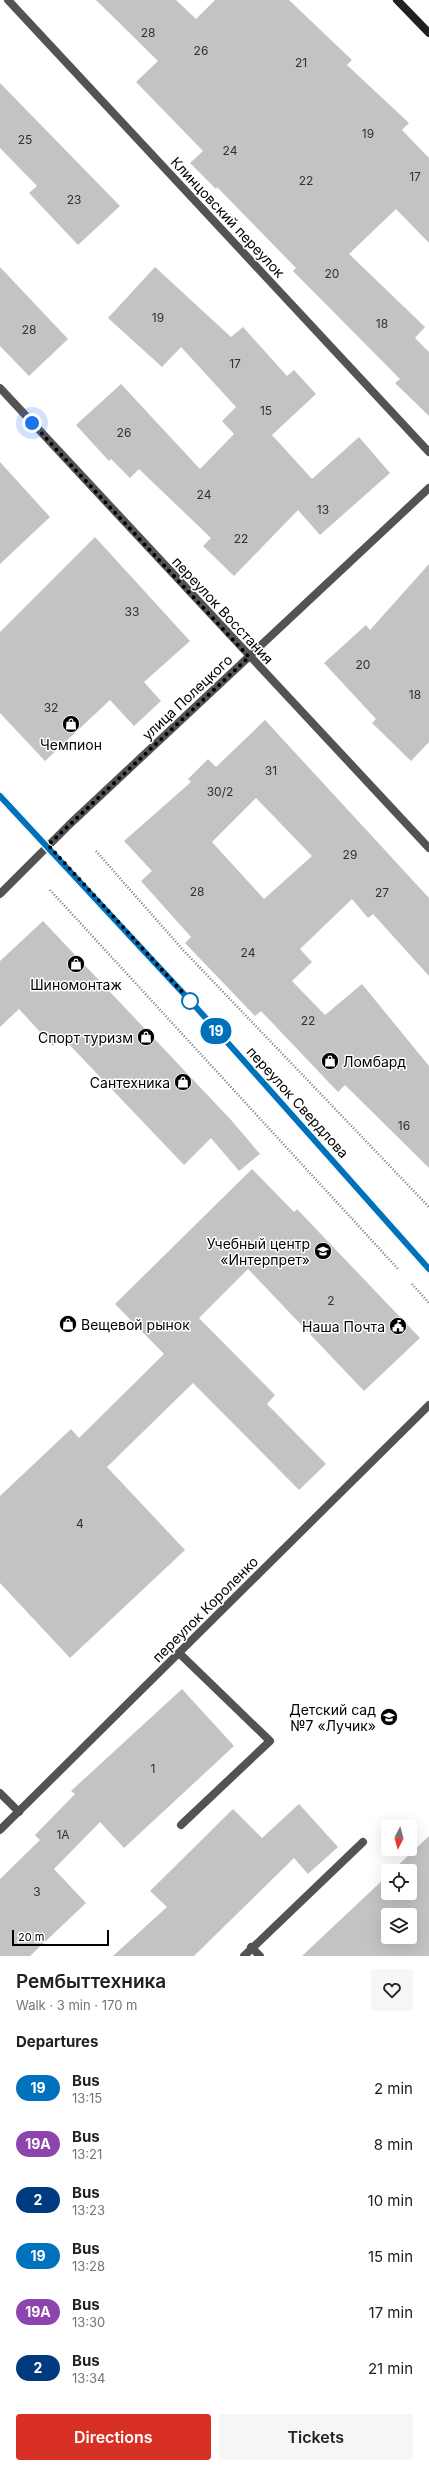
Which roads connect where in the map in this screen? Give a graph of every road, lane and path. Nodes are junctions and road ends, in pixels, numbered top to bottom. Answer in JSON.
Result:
{"nodes":[{"id":1,"x":8,"y":0,"type":"edge"},
{"id":2,"x":397,"y":0,"type":"edge"},
{"id":3,"x":429,"y":32,"type":"edge"},
{"id":4,"x":0,"y":388,"type":"edge"},
{"id":5,"x":429,"y":452,"type":"edge"},
{"id":6,"x":429,"y":488,"type":"edge"},
{"id":7,"x":249,"y":657,"type":"junction"},
{"id":8,"x":0,"y":796,"type":"edge"},
{"id":9,"x":48,"y":845,"type":"junction"},
{"id":10,"x":429,"y":848,"type":"edge"},
{"id":11,"x":96,"y":851,"type":"dead end"},
{"id":12,"x":50,"y":890,"type":"dead end"},
{"id":13,"x":0,"y":894,"type":"edge"},
{"id":14,"x":429,"y":1207,"type":"edge"},
{"id":15,"x":429,"y":1269,"type":"edge"},
{"id":16,"x":402,"y":1274,"type":"dead end"},
{"id":17,"x":408,"y":1280,"type":"dead end"},
{"id":18,"x":429,"y":1303,"type":"edge"},
{"id":19,"x":429,"y":1405,"type":"edge"},
{"id":20,"x":179,"y":1653,"type":"junction"},
{"id":21,"x":0,"y":1793,"type":"edge"},
{"id":22,"x":19,"y":1812,"type":"junction"},
{"id":23,"x":181,"y":1825,"type":"dead end"},
{"id":24,"x":0,"y":1830,"type":"edge"},
{"id":25,"x":363,"y":1842,"type":"dead end"},
{"id":26,"x":251,"y":1947,"type":"junction"},
{"id":27,"x":244,"y":1956,"type":"edge"},
{"id":28,"x":260,"y":1956,"type":"edge"}],
"edges":[{"from":1,"to":5,"type":"street","name":"Клинцовский переулок"},
{"from":2,"to":3,"type":"main road"},
{"from":4,"to":7,"type":"street","name":"переулок Восстания"},
{"from":6,"to":7,"type":"street","name":"улица Полецкого"},
{"from":7,"to":9,"type":"street","name":"улица Полецкого"},
{"from":7,"to":10,"type":"street","name":"переулок Восстания"},
{"from":8,"to":9,"type":"main road","name":"переулок Свердлова"},
{"from":9,"to":13,"type":"street","name":"улица Полецкого"},
{"from":9,"to":15,"type":"main road","name":"переулок Свердлова"},
{"from":11,"to":14,"type":"path"},
{"from":12,"to":16,"type":"path"},
{"from":17,"to":18,"type":"path"},
{"from":19,"to":20,"type":"street","name":"переулок Короленко"},
{"from":20,"to":22,"type":"street","name":"переулок Короленко"},
{"from":20,"to":23,"type":"street"},
{"from":21,"to":22,"type":"street"},
{"from":22,"to":24,"type":"street","name":"переулок Короленко"},
{"from":25,"to":26,"type":"street"},
{"from":26,"to":27,"type":"street"},
{"from":26,"to":28,"type":"street"}]}
